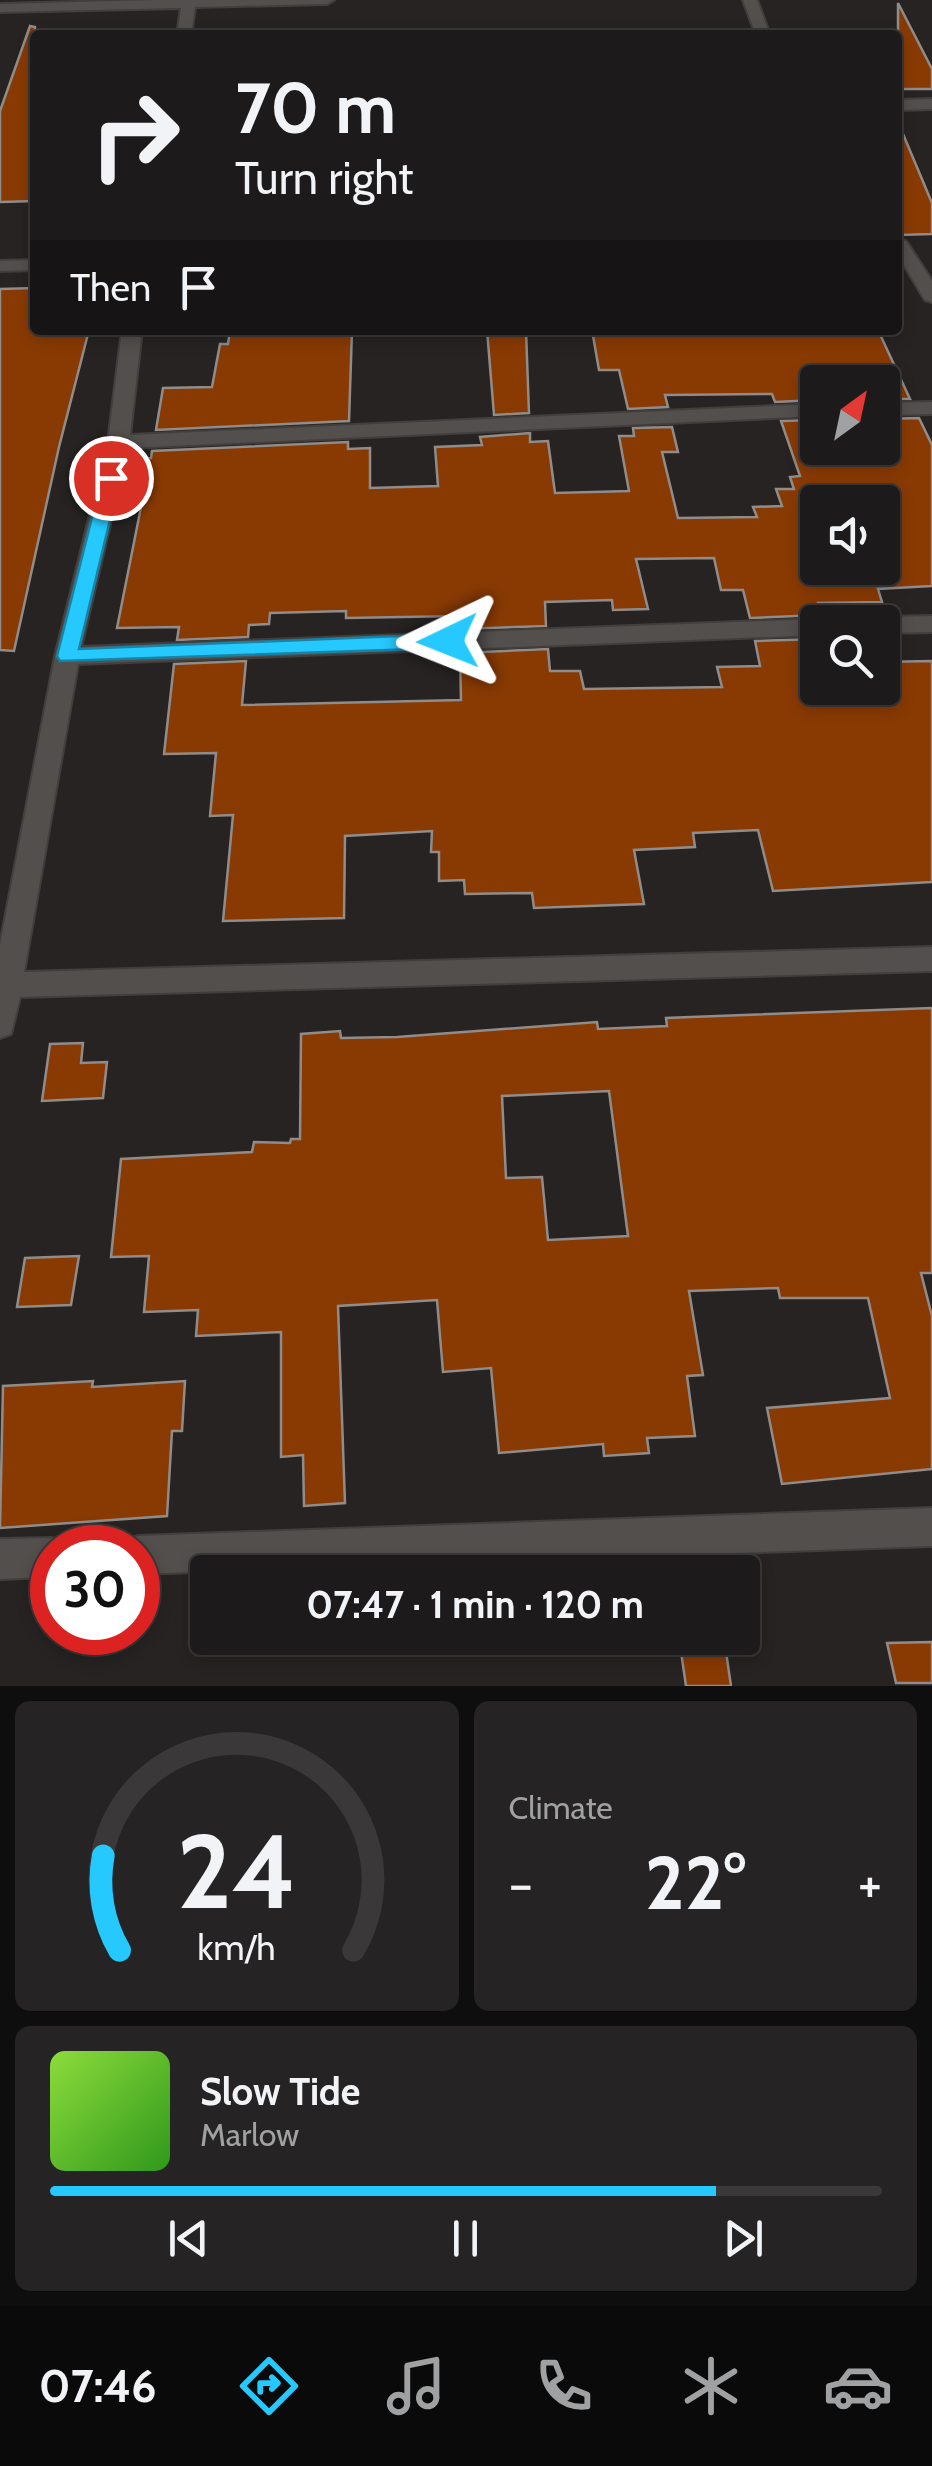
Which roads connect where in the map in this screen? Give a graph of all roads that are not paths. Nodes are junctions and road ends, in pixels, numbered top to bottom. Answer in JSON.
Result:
{"nodes":[{"id":1,"x":327,"y":0,"type":"edge"},
{"id":2,"x":750,"y":0,"type":"edge"},
{"id":3,"x":188,"y":1,"type":"edge"},
{"id":4,"x":0,"y":8,"type":"edge"},
{"id":5,"x":185,"y":30,"type":"edge"},
{"id":6,"x":761,"y":30,"type":"edge"},
{"id":7,"x":932,"y":104,"type":"edge"},
{"id":8,"x":902,"y":105,"type":"edge"},
{"id":9,"x":905,"y":245,"type":"edge"},
{"id":10,"x":30,"y":265,"type":"edge"},
{"id":11,"x":0,"y":266,"type":"edge"},
{"id":12,"x":932,"y":296,"type":"edge"},
{"id":13,"x":131,"y":335,"type":"edge"},
{"id":14,"x":932,"y":408,"type":"edge"},
{"id":15,"x":900,"y":409,"type":"edge"},
{"id":16,"x":800,"y":411,"type":"edge"},
{"id":17,"x":120,"y":442,"type":"junction"},
{"id":18,"x":932,"y":624,"type":"edge"},
{"id":19,"x":900,"y":625,"type":"edge"},
{"id":20,"x":800,"y":629,"type":"edge"},
{"id":21,"x":67,"y":656,"type":"junction"},
{"id":22,"x":932,"y":959,"type":"edge"},
{"id":23,"x":5,"y":985,"type":"edge"},
{"id":24,"x":0,"y":1025,"type":"edge"},
{"id":25,"x":932,"y":1528,"type":"edge"},
{"id":26,"x":160,"y":1554,"type":"edge"},
{"id":27,"x":30,"y":1558,"type":"edge"},
{"id":28,"x":0,"y":1559,"type":"edge"}],
"edges":[{"from":1,"to":3,"type":"street"},
{"from":2,"to":6,"type":"street"},
{"from":3,"to":4,"type":"street"},
{"from":3,"to":5,"type":"street"},
{"from":7,"to":8,"type":"street"},
{"from":9,"to":12,"type":"street"},
{"from":10,"to":11,"type":"street"},
{"from":13,"to":17,"type":"street"},
{"from":14,"to":15,"type":"street"},
{"from":16,"to":17,"type":"street"},
{"from":17,"to":21,"type":"street"},
{"from":18,"to":19,"type":"street"},
{"from":20,"to":21,"type":"street"},
{"from":21,"to":23,"type":"street"},
{"from":22,"to":23,"type":"street"},
{"from":23,"to":24,"type":"street"},
{"from":25,"to":26,"type":"street"},
{"from":27,"to":28,"type":"street"}]}
